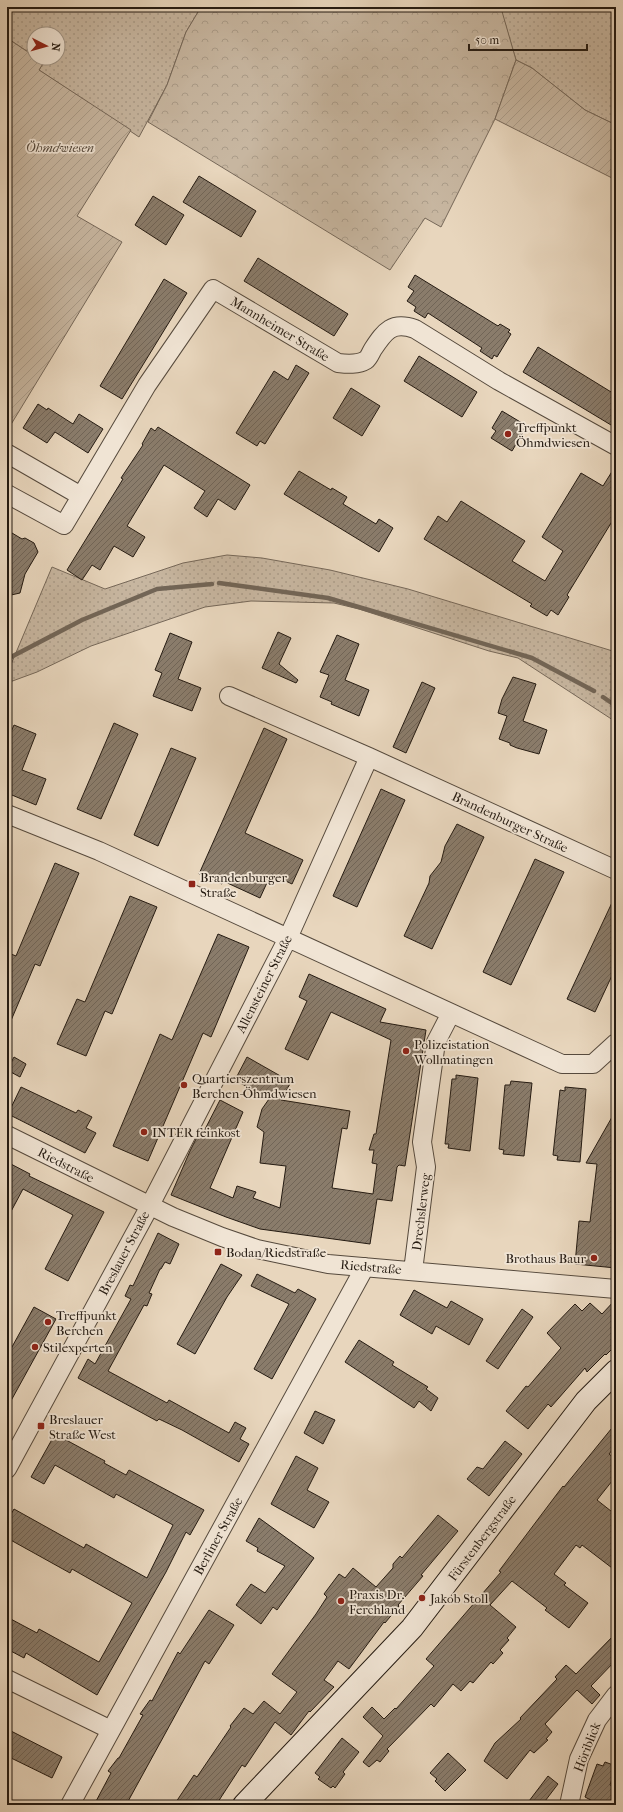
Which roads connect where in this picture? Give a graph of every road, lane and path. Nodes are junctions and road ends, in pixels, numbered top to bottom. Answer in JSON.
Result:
{"nodes":[{"id":1,"x":616,"y":446,"type":"edge"},
{"id":2,"x":7,"y":455,"type":"edge"},
{"id":3,"x":7,"y":494,"type":"edge"},
{"id":4,"x":81,"y":496,"type":"junction"},
{"id":5,"x":229,"y":696,"type":"dead end"},
{"id":6,"x":370,"y":758,"type":"junction"},
{"id":7,"x":7,"y":814,"type":"edge"},
{"id":8,"x":616,"y":870,"type":"edge"},
{"id":9,"x":288,"y":938,"type":"junction"},
{"id":10,"x":451,"y":1013,"type":"junction"},
{"id":11,"x":616,"y":1043,"type":"edge"},
{"id":12,"x":7,"y":1135,"type":"edge"},
{"id":13,"x":149,"y":1206,"type":"junction"},
{"id":14,"x":365,"y":1267,"type":"junction"},
{"id":15,"x":413,"y":1271,"type":"junction"},
{"id":16,"x":616,"y":1289,"type":"edge"},
{"id":17,"x":616,"y":1371,"type":"edge"},
{"id":18,"x":7,"y":1469,"type":"edge"},
{"id":19,"x":7,"y":1679,"type":"edge"},
{"id":20,"x":616,"y":1695,"type":"edge"},
{"id":21,"x":112,"y":1730,"type":"junction"},
{"id":22,"x":70,"y":1805,"type":"edge"},
{"id":23,"x":244,"y":1805,"type":"edge"},
{"id":24,"x":568,"y":1805,"type":"edge"}],
"edges":[{"from":1,"to":4,"type":"street","name":"Mannheimer Straße"},
{"from":2,"to":4,"type":"street"},
{"from":3,"to":4,"type":"street","name":"Mannheimer Straße"},
{"from":5,"to":6,"type":"street","name":"Brandenburger Straße"},
{"from":6,"to":8,"type":"street","name":"Brandenburger Straße"},
{"from":6,"to":9,"type":"street","name":"Allensteiner Straße"},
{"from":7,"to":9,"type":"street"},
{"from":9,"to":10,"type":"street"},
{"from":9,"to":13,"type":"street","name":"Allensteiner Straße"},
{"from":10,"to":11,"type":"street"},
{"from":10,"to":15,"type":"street","name":"Drechslerweg"},
{"from":12,"to":13,"type":"street","name":"Riedstraße"},
{"from":13,"to":14,"type":"street","name":"Riedstraße"},
{"from":13,"to":18,"type":"street","name":"Breslauer Straße"},
{"from":14,"to":15,"type":"street","name":"Riedstraße"},
{"from":14,"to":21,"type":"street","name":"Berliner Straße"},
{"from":15,"to":16,"type":"street","name":"Riedstraße"},
{"from":17,"to":23,"type":"main road","name":"Fürstenbergstraße"},
{"from":19,"to":21,"type":"street"},
{"from":20,"to":24,"type":"street","name":"Höriblick"},
{"from":21,"to":22,"type":"street","name":"Berliner Straße"}]}
